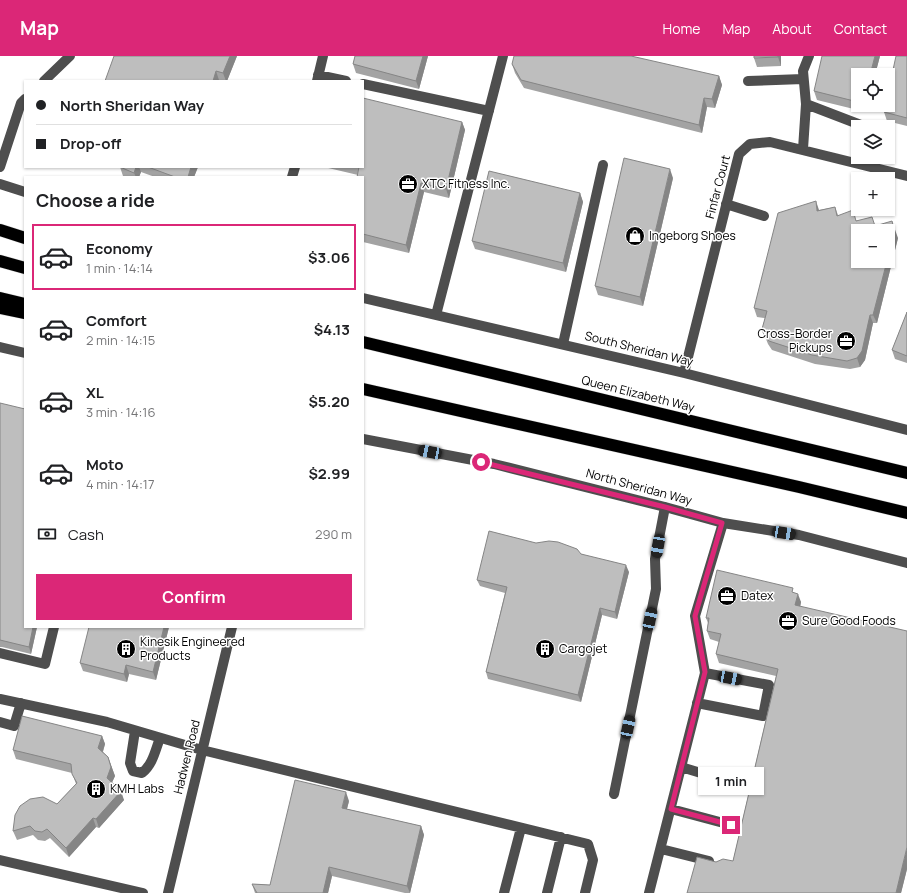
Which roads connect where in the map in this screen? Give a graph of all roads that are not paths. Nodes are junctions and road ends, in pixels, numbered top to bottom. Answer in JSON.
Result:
{"nodes":[{"id":1,"x":70,"y":56,"type":"edge"},
{"id":2,"x":323,"y":56,"type":"edge"},
{"id":3,"x":503,"y":56,"type":"edge"},
{"id":4,"x":809,"y":56,"type":"edge"},
{"id":5,"x":318,"y":78,"type":"edge"},
{"id":6,"x":803,"y":79,"type":"junction"},
{"id":7,"x":45,"y":80,"type":"edge"},
{"id":8,"x":337,"y":80,"type":"edge"},
{"id":9,"x":748,"y":81,"type":"dead end"},
{"id":10,"x":364,"y":84,"type":"edge"},
{"id":11,"x":24,"y":100,"type":"edge"},
{"id":12,"x":806,"y":104,"type":"junction"},
{"id":13,"x":489,"y":110,"type":"junction"},
{"id":14,"x":851,"y":121,"type":"edge"},
{"id":15,"x":803,"y":150,"type":"junction"},
{"id":16,"x":603,"y":165,"type":"dead end"},
{"id":17,"x":0,"y":167,"type":"edge"},
{"id":18,"x":907,"y":176,"type":"edge"},
{"id":19,"x":0,"y":184,"type":"edge"},
{"id":20,"x":24,"y":192,"type":"edge"},
{"id":21,"x":726,"y":204,"type":"junction"},
{"id":22,"x":764,"y":216,"type":"dead end"},
{"id":23,"x":0,"y":230,"type":"edge"},
{"id":24,"x":24,"y":238,"type":"edge"},
{"id":25,"x":0,"y":261,"type":"edge"},
{"id":26,"x":24,"y":268,"type":"edge"},
{"id":27,"x":0,"y":298,"type":"edge"},
{"id":28,"x":364,"y":298,"type":"edge"},
{"id":29,"x":24,"y":304,"type":"edge"},
{"id":30,"x":0,"y":308,"type":"edge"},
{"id":31,"x":24,"y":313,"type":"edge"},
{"id":32,"x":436,"y":315,"type":"junction"},
{"id":33,"x":364,"y":342,"type":"edge"},
{"id":34,"x":563,"y":344,"type":"junction"},
{"id":35,"x":0,"y":347,"type":"edge"},
{"id":36,"x":24,"y":353,"type":"edge"},
{"id":37,"x":684,"y":373,"type":"junction"},
{"id":38,"x":364,"y":389,"type":"edge"},
{"id":39,"x":907,"y":430,"type":"edge"},
{"id":40,"x":364,"y":439,"type":"edge"},
{"id":41,"x":907,"y":473,"type":"edge"},
{"id":42,"x":665,"y":507,"type":"junction"},
{"id":43,"x":907,"y":513,"type":"edge"},
{"id":44,"x":722,"y":523,"type":"junction"},
{"id":45,"x":907,"y":563,"type":"edge"},
{"id":46,"x":54,"y":628,"type":"edge"},
{"id":47,"x":232,"y":628,"type":"edge"},
{"id":48,"x":0,"y":653,"type":"edge"},
{"id":49,"x":705,"y":672,"type":"junction"},
{"id":50,"x":0,"y":699,"type":"edge"},
{"id":51,"x":697,"y":703,"type":"junction"},
{"id":52,"x":21,"y":704,"type":"junction"},
{"id":53,"x":0,"y":722,"type":"edge"},
{"id":54,"x":135,"y":731,"type":"junction"},
{"id":55,"x":160,"y":738,"type":"junction"},
{"id":56,"x":202,"y":750,"type":"junction"},
{"id":57,"x":681,"y":767,"type":"junction"},
{"id":58,"x":744,"y":786,"type":"dead end"},
{"id":59,"x":614,"y":794,"type":"dead end"},
{"id":60,"x":671,"y":809,"type":"junction"},
{"id":61,"x":731,"y":825,"type":"dead end"},
{"id":62,"x":521,"y":828,"type":"junction"},
{"id":63,"x":561,"y":837,"type":"junction"},
{"id":64,"x":660,"y":850,"type":"junction"},
{"id":65,"x":0,"y":860,"type":"edge"},
{"id":66,"x":721,"y":864,"type":"edge"},
{"id":67,"x":143,"y":893,"type":"edge"},
{"id":68,"x":168,"y":893,"type":"edge"},
{"id":69,"x":504,"y":893,"type":"edge"},
{"id":70,"x":547,"y":893,"type":"edge"},
{"id":71,"x":585,"y":893,"type":"edge"},
{"id":72,"x":651,"y":893,"type":"edge"}],
"edges":[{"from":1,"to":7,"type":"street"},
{"from":2,"to":5,"type":"street"},
{"from":3,"to":13,"type":"street"},
{"from":4,"to":6,"type":"street"},
{"from":5,"to":8,"type":"street"},
{"from":6,"to":9,"type":"street"},
{"from":6,"to":12,"type":"street"},
{"from":10,"to":13,"type":"street"},
{"from":11,"to":17,"type":"street"},
{"from":12,"to":14,"type":"street"},
{"from":12,"to":15,"type":"street"},
{"from":13,"to":32,"type":"street"},
{"from":15,"to":18,"type":"street","name":"Finfar Court"},
{"from":15,"to":21,"type":"street","name":"Finfar Court"},
{"from":16,"to":34,"type":"street"},
{"from":19,"to":20,"type":"street"},
{"from":21,"to":22,"type":"street"},
{"from":21,"to":37,"type":"street","name":"Finfar Court"},
{"from":23,"to":24,"type":"highway"},
{"from":25,"to":26,"type":"highway"},
{"from":27,"to":29,"type":"highway"},
{"from":28,"to":32,"type":"street","name":"South Sheridan Way"},
{"from":30,"to":31,"type":"highway"},
{"from":32,"to":34,"type":"street","name":"South Sheridan Way"},
{"from":33,"to":41,"type":"highway","name":"Queen Elizabeth Way"},
{"from":34,"to":37,"type":"street","name":"South Sheridan Way"},
{"from":35,"to":36,"type":"street"},
{"from":37,"to":39,"type":"street","name":"South Sheridan Way"},
{"from":38,"to":43,"type":"highway"},
{"from":40,"to":42,"type":"street","name":"North Sheridan Way"},
{"from":42,"to":44,"type":"street","name":"North Sheridan Way"},
{"from":42,"to":59,"type":"street"},
{"from":44,"to":45,"type":"street","name":"North Sheridan Way"},
{"from":44,"to":49,"type":"street"},
{"from":46,"to":48,"type":"street"},
{"from":47,"to":56,"type":"street","name":"Hadwen Road"},
{"from":49,"to":51,"type":"street"},
{"from":49,"to":51,"type":"street"},
{"from":50,"to":52,"type":"street"},
{"from":51,"to":57,"type":"street"},
{"from":52,"to":53,"type":"street"},
{"from":52,"to":54,"type":"street"},
{"from":54,"to":55,"type":"street"},
{"from":54,"to":55,"type":"street"},
{"from":55,"to":56,"type":"street"},
{"from":56,"to":62,"type":"street"},
{"from":56,"to":68,"type":"street","name":"Hadwen Road"},
{"from":57,"to":58,"type":"street"},
{"from":57,"to":60,"type":"street"},
{"from":60,"to":61,"type":"street"},
{"from":60,"to":64,"type":"street"},
{"from":62,"to":63,"type":"street"},
{"from":62,"to":69,"type":"street"},
{"from":63,"to":70,"type":"street"},
{"from":63,"to":71,"type":"street"},
{"from":64,"to":66,"type":"street"},
{"from":64,"to":72,"type":"street"},
{"from":65,"to":67,"type":"street"}]}
